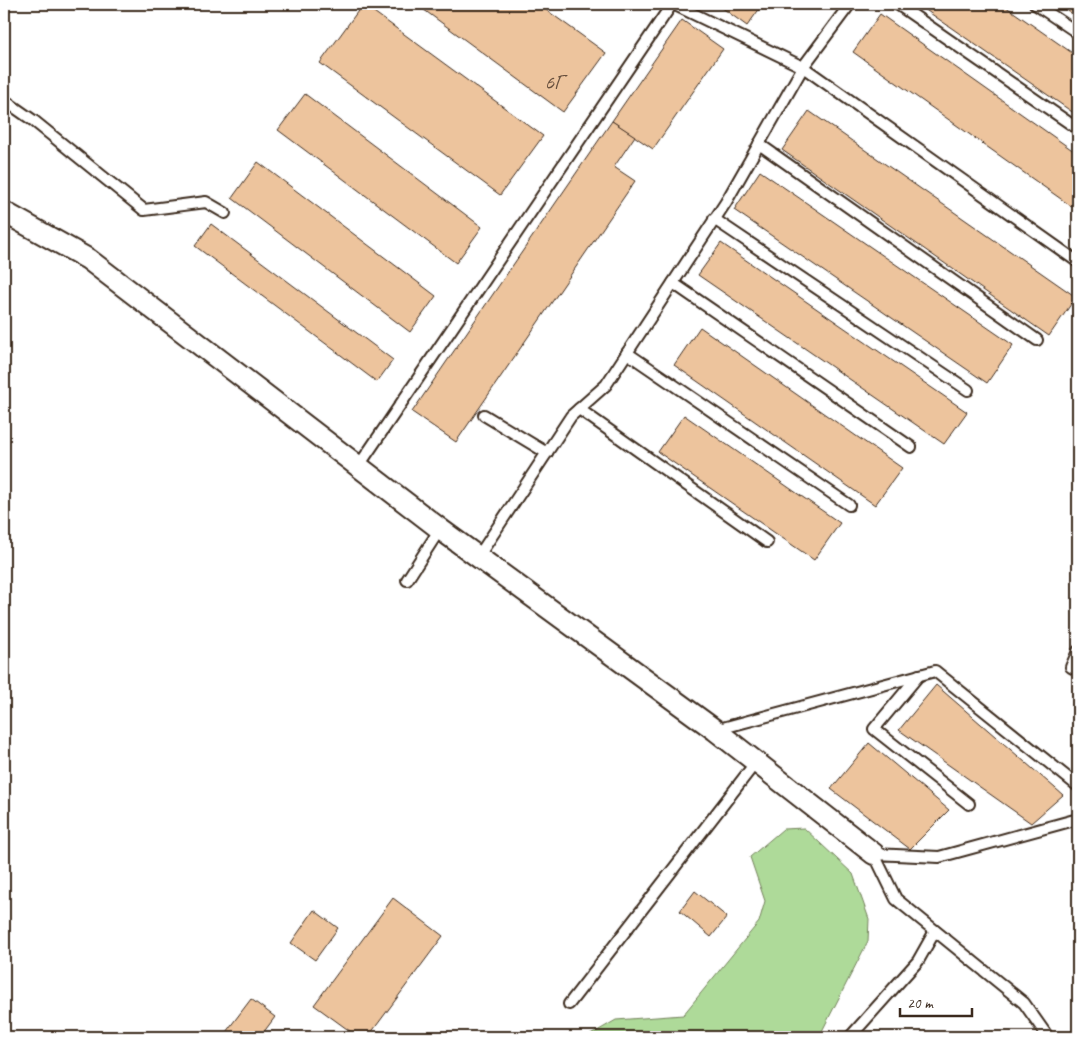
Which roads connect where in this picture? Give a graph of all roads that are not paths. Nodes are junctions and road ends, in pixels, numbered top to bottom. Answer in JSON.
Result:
{"nodes":[{"id":1,"x":672,"y":4,"type":"edge"},
{"id":2,"x":850,"y":4,"type":"edge"},
{"id":3,"x":897,"y":4,"type":"edge"},
{"id":4,"x":1035,"y":4,"type":"edge"},
{"id":5,"x":1078,"y":33,"type":"edge"},
{"id":6,"x":803,"y":67,"type":"junction"},
{"id":7,"x":4,"y":100,"type":"edge"},
{"id":8,"x":1078,"y":129,"type":"edge"},
{"id":9,"x":759,"y":144,"type":"junction"},
{"id":10,"x":4,"y":212,"type":"edge"},
{"id":11,"x":225,"y":212,"type":"dead end"},
{"id":12,"x":714,"y":219,"type":"junction"},
{"id":13,"x":1078,"y":262,"type":"edge"},
{"id":14,"x":673,"y":283,"type":"junction"},
{"id":15,"x":1037,"y":340,"type":"dead end"},
{"id":16,"x":628,"y":353,"type":"junction"},
{"id":17,"x":968,"y":390,"type":"dead end"},
{"id":18,"x":579,"y":410,"type":"junction"},
{"id":19,"x":484,"y":415,"type":"dead end"},
{"id":20,"x":911,"y":446,"type":"dead end"},
{"id":21,"x":547,"y":453,"type":"junction"},
{"id":22,"x":358,"y":467,"type":"junction"},
{"id":23,"x":849,"y":505,"type":"dead end"},
{"id":24,"x":440,"y":529,"type":"junction"},
{"id":25,"x":767,"y":542,"type":"dead end"},
{"id":26,"x":478,"y":557,"type":"junction"},
{"id":27,"x":407,"y":580,"type":"dead end"},
{"id":28,"x":1078,"y":651,"type":"edge"},
{"id":29,"x":1078,"y":671,"type":"edge"},
{"id":30,"x":919,"y":675,"type":"junction"},
{"id":31,"x":715,"y":730,"type":"junction"},
{"id":32,"x":756,"y":762,"type":"junction"},
{"id":33,"x":1078,"y":786,"type":"edge"},
{"id":34,"x":969,"y":804,"type":"dead end"},
{"id":35,"x":1078,"y":819,"type":"edge"},
{"id":36,"x":874,"y":854,"type":"junction"},
{"id":37,"x":935,"y":931,"type":"junction"},
{"id":38,"x":569,"y":1004,"type":"dead end"},
{"id":39,"x":850,"y":1037,"type":"edge"},
{"id":40,"x":1048,"y":1037,"type":"edge"}],
"edges":[{"from":1,"to":6,"type":"lane"},
{"from":1,"to":22,"type":"lane"},
{"from":2,"to":6,"type":"lane"},
{"from":3,"to":8,"type":"lane"},
{"from":4,"to":5,"type":"lane"},
{"from":6,"to":9,"type":"lane"},
{"from":6,"to":13,"type":"lane"},
{"from":7,"to":11,"type":"lane"},
{"from":9,"to":12,"type":"lane"},
{"from":9,"to":15,"type":"lane"},
{"from":10,"to":22,"type":"street"},
{"from":12,"to":14,"type":"lane"},
{"from":12,"to":17,"type":"lane"},
{"from":14,"to":16,"type":"lane"},
{"from":14,"to":20,"type":"lane"},
{"from":16,"to":18,"type":"lane"},
{"from":16,"to":23,"type":"lane"},
{"from":18,"to":21,"type":"lane"},
{"from":18,"to":25,"type":"lane"},
{"from":19,"to":21,"type":"lane"},
{"from":21,"to":26,"type":"lane"},
{"from":22,"to":24,"type":"street"},
{"from":24,"to":26,"type":"street"},
{"from":24,"to":27,"type":"lane"},
{"from":26,"to":31,"type":"street"},
{"from":28,"to":29,"type":"lane"},
{"from":30,"to":31,"type":"lane"},
{"from":30,"to":33,"type":"lane"},
{"from":30,"to":34,"type":"lane"},
{"from":31,"to":32,"type":"street"},
{"from":32,"to":36,"type":"street"},
{"from":32,"to":38,"type":"lane"},
{"from":35,"to":36,"type":"lane"},
{"from":36,"to":37,"type":"lane"},
{"from":37,"to":39,"type":"lane"},
{"from":37,"to":40,"type":"lane"}]}
